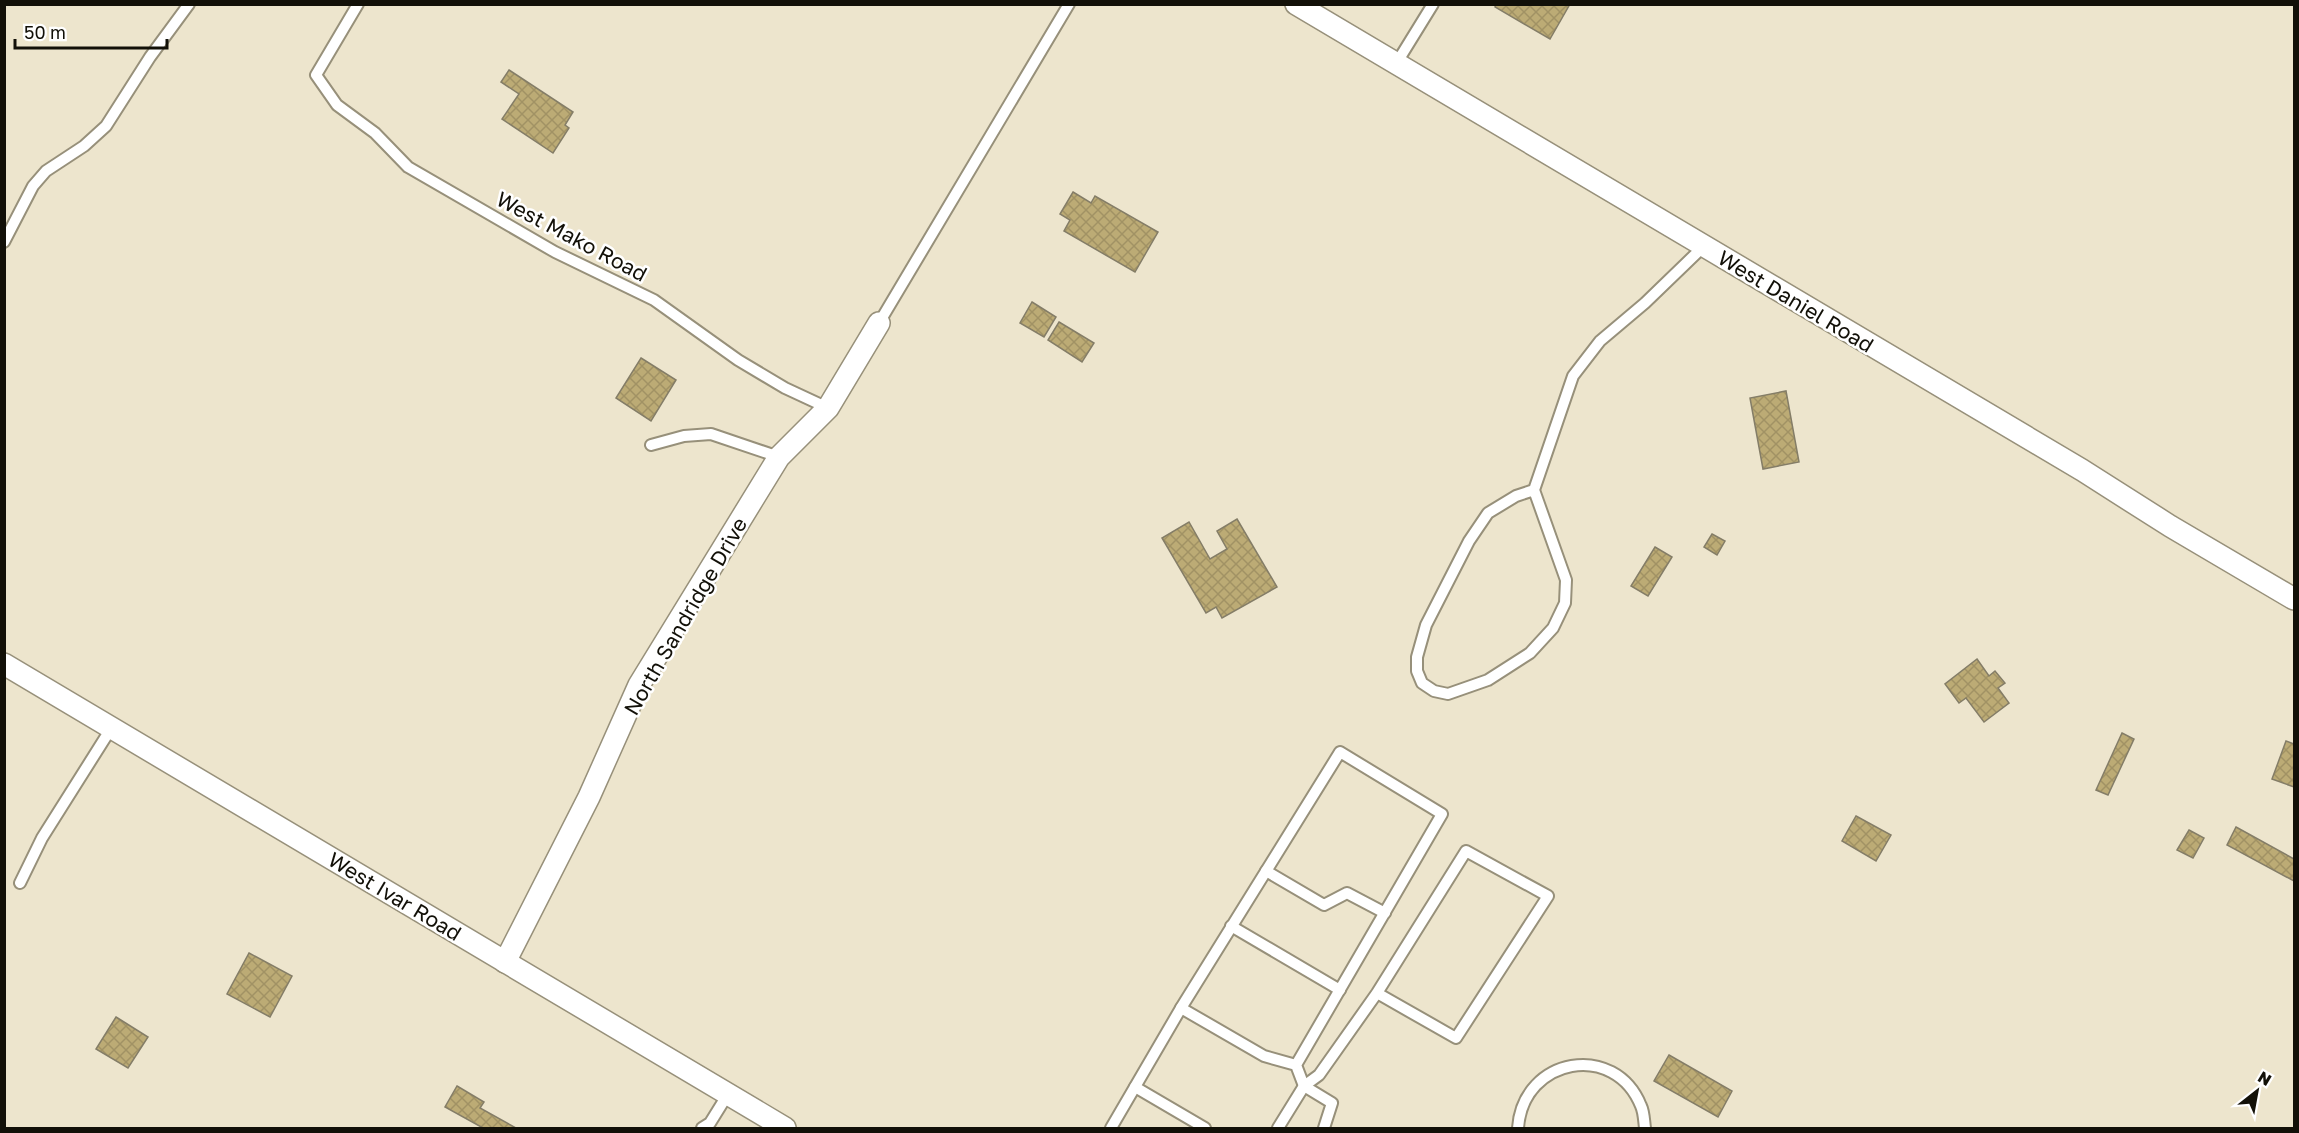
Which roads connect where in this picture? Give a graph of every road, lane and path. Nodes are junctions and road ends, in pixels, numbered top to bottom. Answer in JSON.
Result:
{"nodes":[{"id":1,"x":189,"y":4,"type":"edge"},
{"id":2,"x":358,"y":4,"type":"edge"},
{"id":3,"x":1069,"y":4,"type":"edge"},
{"id":4,"x":1296,"y":4,"type":"edge"},
{"id":5,"x":1433,"y":4,"type":"edge"},
{"id":6,"x":1396,"y":64,"type":"junction"},
{"id":7,"x":4,"y":242,"type":"edge"},
{"id":8,"x":1704,"y":246,"type":"junction"},
{"id":9,"x":879,"y":322,"type":"joint"},
{"id":10,"x":828,"y":408,"type":"junction"},
{"id":11,"x":651,"y":445,"type":"dead end"},
{"id":12,"x":779,"y":457,"type":"junction"},
{"id":13,"x":1534,"y":490,"type":"junction"},
{"id":14,"x":2295,"y":599,"type":"edge"},
{"id":15,"x":4,"y":664,"type":"edge"},
{"id":16,"x":112,"y":728,"type":"junction"},
{"id":17,"x":1266,"y":871,"type":"junction"},
{"id":18,"x":20,"y":883,"type":"dead end"},
{"id":19,"x":1385,"y":913,"type":"junction"},
{"id":20,"x":1231,"y":926,"type":"junction"},
{"id":21,"x":505,"y":962,"type":"junction"},
{"id":22,"x":1340,"y":990,"type":"junction"},
{"id":23,"x":1377,"y":993,"type":"junction"},
{"id":24,"x":1181,"y":1008,"type":"junction"},
{"id":25,"x":1296,"y":1065,"type":"junction"},
{"id":26,"x":1304,"y":1086,"type":"junction"},
{"id":27,"x":1135,"y":1087,"type":"junction"},
{"id":28,"x":728,"y":1094,"type":"junction"},
{"id":29,"x":702,"y":1128,"type":"edge"},
{"id":30,"x":785,"y":1128,"type":"edge"},
{"id":31,"x":1111,"y":1128,"type":"edge"},
{"id":32,"x":1205,"y":1128,"type":"edge"},
{"id":33,"x":1278,"y":1128,"type":"edge"},
{"id":34,"x":1324,"y":1128,"type":"edge"},
{"id":35,"x":1518,"y":1128,"type":"edge"},
{"id":36,"x":1645,"y":1128,"type":"edge"}],
"edges":[{"from":1,"to":7,"type":"lane"},
{"from":2,"to":10,"type":"lane","name":"West Mako Road"},
{"from":3,"to":9,"type":"lane"},
{"from":4,"to":6,"type":"street","name":"West Daniel Road"},
{"from":5,"to":6,"type":"lane"},
{"from":6,"to":8,"type":"street","name":"West Daniel Road"},
{"from":8,"to":13,"type":"lane"},
{"from":8,"to":14,"type":"street","name":"West Daniel Road"},
{"from":9,"to":10,"type":"street","name":"North Sandridge Drive"},
{"from":10,"to":12,"type":"street","name":"North Sandridge Drive"},
{"from":11,"to":12,"type":"lane"},
{"from":12,"to":21,"type":"street","name":"North Sandridge Drive"},
{"from":13,"to":13,"type":"lane"},
{"from":15,"to":16,"type":"street","name":"West Ivar Road"},
{"from":16,"to":18,"type":"lane"},
{"from":16,"to":21,"type":"street","name":"West Ivar Road"},
{"from":17,"to":19,"type":"lane"},
{"from":17,"to":19,"type":"lane"},
{"from":17,"to":20,"type":"lane"},
{"from":19,"to":22,"type":"lane"},
{"from":20,"to":22,"type":"lane"},
{"from":20,"to":24,"type":"lane"},
{"from":21,"to":28,"type":"street","name":"West Ivar Road"},
{"from":22,"to":25,"type":"lane"},
{"from":23,"to":23,"type":"lane"},
{"from":23,"to":26,"type":"lane"},
{"from":24,"to":25,"type":"lane"},
{"from":24,"to":27,"type":"lane"},
{"from":25,"to":26,"type":"lane"},
{"from":26,"to":33,"type":"lane"},
{"from":26,"to":34,"type":"lane"},
{"from":27,"to":31,"type":"lane"},
{"from":27,"to":32,"type":"lane"},
{"from":28,"to":29,"type":"lane"},
{"from":28,"to":30,"type":"street","name":"West Ivar Road"},
{"from":35,"to":36,"type":"lane"}]}
